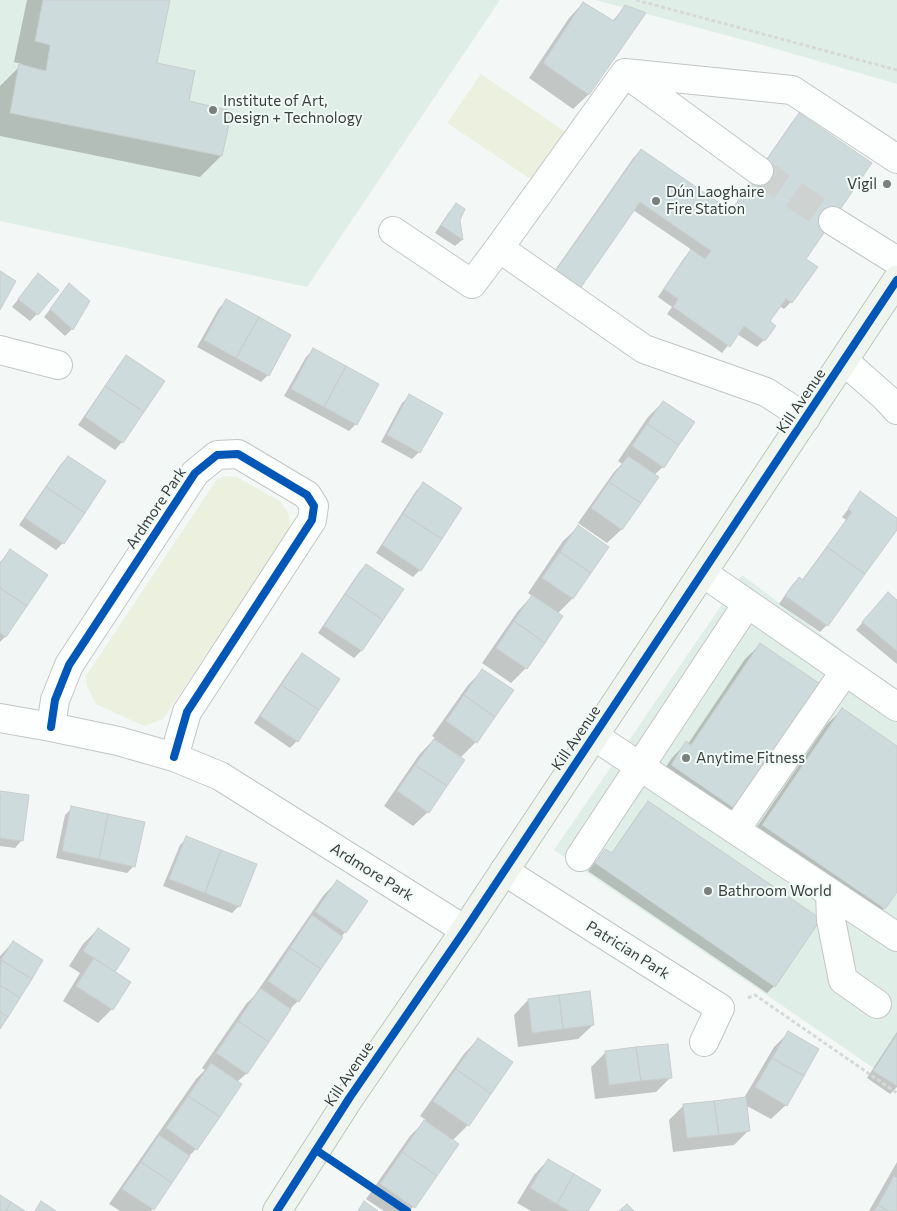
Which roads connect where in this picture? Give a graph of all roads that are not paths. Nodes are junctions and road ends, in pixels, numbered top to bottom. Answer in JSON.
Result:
{"nodes":[{"id":1,"x":624,"y":73,"type":"junction"},
{"id":2,"x":897,"y":159,"type":"edge"},
{"id":3,"x":759,"y":171,"type":"tunnel mouth"},
{"id":4,"x":832,"y":221,"type":"tunnel mouth"},
{"id":5,"x":393,"y":231,"type":"dead end"},
{"id":6,"x":499,"y":248,"type":"junction"},
{"id":7,"x":897,"y":261,"type":"edge"},
{"id":8,"x":897,"y":280,"type":"edge"},
{"id":9,"x":0,"y":350,"type":"edge"},
{"id":10,"x":844,"y":361,"type":"junction"},
{"id":11,"x":58,"y":365,"type":"dead end"},
{"id":12,"x":897,"y":410,"type":"edge"},
{"id":13,"x":806,"y":418,"type":"junction"},
{"id":14,"x":703,"y":573,"type":"junction"},
{"id":15,"x":747,"y":604,"type":"junction"},
{"id":16,"x":845,"y":671,"type":"junction"},
{"id":17,"x":893,"y":696,"type":"edge"},
{"id":18,"x":0,"y":718,"type":"edge"},
{"id":19,"x":51,"y":726,"type":"junction"},
{"id":20,"x":594,"y":736,"type":"junction"},
{"id":21,"x":174,"y":757,"type":"junction"},
{"id":22,"x":639,"y":766,"type":"junction"},
{"id":23,"x":736,"y":829,"type":"junction"},
{"id":24,"x":580,"y":856,"type":"dead end"},
{"id":25,"x":504,"y":871,"type":"junction"},
{"id":26,"x":830,"y":893,"type":"junction"},
{"id":27,"x":465,"y":930,"type":"junction"},
{"id":28,"x":897,"y":938,"type":"edge"},
{"id":29,"x":877,"y":1004,"type":"dead end"},
{"id":30,"x":704,"y":1042,"type":"dead end"},
{"id":31,"x":277,"y":1211,"type":"edge"}],
"edges":[{"from":1,"to":2,"type":"street"},
{"from":1,"to":3,"type":"street"},
{"from":1,"to":6,"type":"street"},
{"from":4,"to":7,"type":"street"},
{"from":5,"to":6,"type":"street"},
{"from":6,"to":13,"type":"street"},
{"from":8,"to":10,"type":"main road","name":"Kill Avenue"},
{"from":9,"to":11,"type":"street"},
{"from":10,"to":12,"type":"street"},
{"from":10,"to":13,"type":"main road","name":"Kill Avenue"},
{"from":13,"to":14,"type":"main road","name":"Kill Avenue"},
{"from":14,"to":15,"type":"street"},
{"from":14,"to":20,"type":"main road","name":"Kill Avenue"},
{"from":15,"to":16,"type":"street"},
{"from":15,"to":22,"type":"street"},
{"from":16,"to":17,"type":"street"},
{"from":16,"to":23,"type":"street"},
{"from":18,"to":19,"type":"street","name":"Ardmore Park"},
{"from":19,"to":21,"type":"street","name":"Ardmore Park"},
{"from":19,"to":21,"type":"street","name":"Ardmore Park"},
{"from":20,"to":22,"type":"street"},
{"from":20,"to":25,"type":"main road","name":"Kill Avenue"},
{"from":21,"to":27,"type":"street","name":"Ardmore Park"},
{"from":22,"to":23,"type":"street"},
{"from":22,"to":24,"type":"street"},
{"from":23,"to":26,"type":"street"},
{"from":25,"to":27,"type":"main road","name":"Kill Avenue"},
{"from":25,"to":30,"type":"street","name":"Patrician Park"},
{"from":26,"to":28,"type":"street"},
{"from":26,"to":29,"type":"street"},
{"from":27,"to":31,"type":"main road","name":"Kill Avenue"}]}
